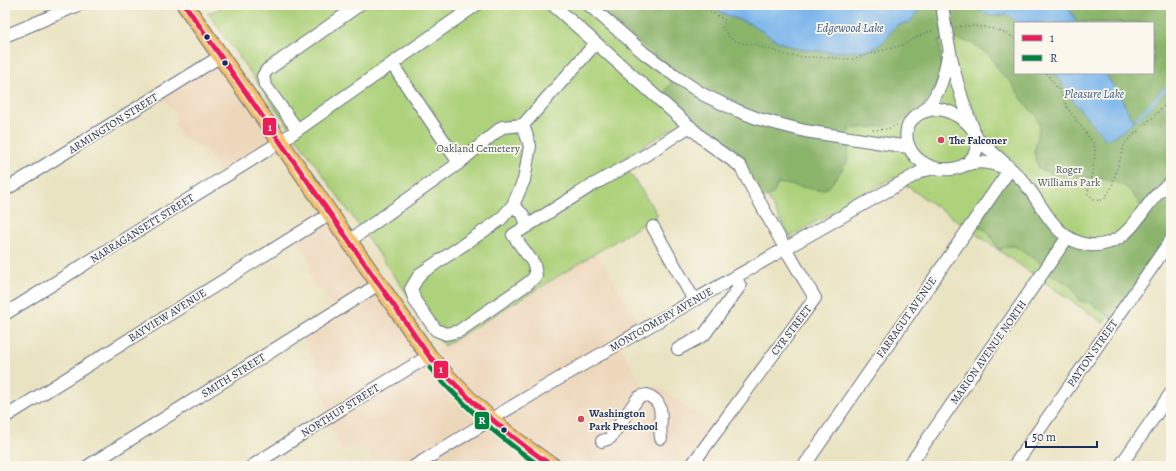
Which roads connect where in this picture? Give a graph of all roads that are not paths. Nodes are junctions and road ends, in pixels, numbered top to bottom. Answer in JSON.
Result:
{"nodes":[{"id":1,"x":78,"y":5,"type":"edge"},
{"id":2,"x":185,"y":5,"type":"edge"},
{"id":3,"x":359,"y":5,"type":"edge"},
{"id":4,"x":476,"y":5,"type":"edge"},
{"id":5,"x":553,"y":5,"type":"edge"},
{"id":6,"x":589,"y":5,"type":"edge"},
{"id":7,"x":942,"y":6,"type":"edge"},
{"id":8,"x":5,"y":36,"type":"edge"},
{"id":9,"x":596,"y":43,"type":"junction"},
{"id":10,"x":949,"y":50,"type":"junction"},
{"id":11,"x":221,"y":56,"type":"junction"},
{"id":12,"x":392,"y":64,"type":"junction"},
{"id":13,"x":914,"y":118,"type":"junction"},
{"id":14,"x":523,"y":125,"type":"junction"},
{"id":15,"x":690,"y":126,"type":"junction"},
{"id":16,"x":297,"y":129,"type":"junction"},
{"id":17,"x":975,"y":135,"type":"junction"},
{"id":18,"x":280,"y":142,"type":"junction"},
{"id":19,"x":910,"y":150,"type":"junction"},
{"id":20,"x":459,"y":163,"type":"junction"},
{"id":21,"x":963,"y":166,"type":"junction"},
{"id":22,"x":935,"y":168,"type":"junction"},
{"id":23,"x":1010,"y":169,"type":"junction"},
{"id":24,"x":911,"y":177,"type":"junction"},
{"id":25,"x":1171,"y":183,"type":"edge"},
{"id":26,"x":5,"y":190,"type":"edge"},
{"id":27,"x":513,"y":205,"type":"junction"},
{"id":28,"x":330,"y":214,"type":"junction"},
{"id":29,"x":500,"y":220,"type":"junction"},
{"id":30,"x":528,"y":226,"type":"junction"},
{"id":31,"x":653,"y":227,"type":"dead end"},
{"id":32,"x":513,"y":235,"type":"junction"},
{"id":33,"x":1067,"y":238,"type":"junction"},
{"id":34,"x":1171,"y":240,"type":"edge"},
{"id":35,"x":349,"y":241,"type":"junction"},
{"id":36,"x":785,"y":248,"type":"junction"},
{"id":37,"x":735,"y":277,"type":"junction"},
{"id":38,"x":379,"y":284,"type":"junction"},
{"id":39,"x":694,"y":300,"type":"junction"},
{"id":40,"x":5,"y":314,"type":"edge"},
{"id":41,"x":678,"y":349,"type":"dead end"},
{"id":42,"x":429,"y":356,"type":"junction"},
{"id":43,"x":1171,"y":392,"type":"edge"},
{"id":44,"x":5,"y":417,"type":"edge"},
{"id":45,"x":490,"y":419,"type":"junction"},
{"id":46,"x":660,"y":438,"type":"dead end"},
{"id":47,"x":602,"y":441,"type":"dead end"},
{"id":48,"x":436,"y":453,"type":"junction"},
{"id":49,"x":88,"y":466,"type":"edge"},
{"id":50,"x":252,"y":466,"type":"edge"},
{"id":51,"x":414,"y":466,"type":"edge"},
{"id":52,"x":422,"y":466,"type":"edge"},
{"id":53,"x":552,"y":466,"type":"edge"},
{"id":54,"x":691,"y":466,"type":"edge"},
{"id":55,"x":804,"y":466,"type":"edge"},
{"id":56,"x":908,"y":466,"type":"edge"},
{"id":57,"x":1014,"y":466,"type":"edge"},
{"id":58,"x":1120,"y":466,"type":"edge"}],
"edges":[{"from":1,"to":8,"type":"street"},
{"from":2,"to":11,"type":"main road"},
{"from":3,"to":16,"type":"street"},
{"from":4,"to":12,"type":"street","name":"NARRAGANSETT STREET"},
{"from":5,"to":9,"type":"street"},
{"from":6,"to":19,"type":"street"},
{"from":7,"to":10,"type":"street"},
{"from":9,"to":14,"type":"street"},
{"from":9,"to":15,"type":"street"},
{"from":10,"to":13,"type":"street"},
{"from":10,"to":17,"type":"street"},
{"from":11,"to":18,"type":"main road"},
{"from":11,"to":26,"type":"street","name":"ARMINGTON STREET"},
{"from":12,"to":16,"type":"street","name":"NARRAGANSETT STREET"},
{"from":12,"to":20,"type":"street"},
{"from":13,"to":17,"type":"street"},
{"from":13,"to":19,"type":"street"},
{"from":14,"to":20,"type":"street"},
{"from":14,"to":27,"type":"street"},
{"from":15,"to":30,"type":"street"},
{"from":15,"to":36,"type":"street","name":"CYR STREET"},
{"from":16,"to":18,"type":"street","name":"NARRAGANSETT STREET"},
{"from":17,"to":21,"type":"street"},
{"from":17,"to":23,"type":"street"},
{"from":18,"to":28,"type":"main road"},
{"from":18,"to":40,"type":"street","name":"NARRAGANSETT STREET"},
{"from":19,"to":22,"type":"street"},
{"from":19,"to":24,"type":"street"},
{"from":20,"to":35,"type":"street"},
{"from":21,"to":22,"type":"street"},
{"from":21,"to":23,"type":"street"},
{"from":22,"to":24,"type":"street","name":"MONTGOMERY AVENUE"},
{"from":23,"to":33,"type":"street"},
{"from":23,"to":55,"type":"street","name":"FARRAGUT AVENUE"},
{"from":24,"to":36,"type":"street","name":"MONTGOMERY AVENUE"},
{"from":25,"to":33,"type":"street"},
{"from":27,"to":29,"type":"street"},
{"from":27,"to":30,"type":"street"},
{"from":28,"to":35,"type":"main road"},
{"from":28,"to":44,"type":"street","name":"BAYVIEW AVENUE"},
{"from":29,"to":32,"type":"street"},
{"from":29,"to":32,"type":"street"},
{"from":30,"to":32,"type":"street"},
{"from":31,"to":39,"type":"street"},
{"from":33,"to":56,"type":"street","name":"MARION AVENUE NORTH"},
{"from":34,"to":57,"type":"street","name":"PAYTON STREET"},
{"from":35,"to":38,"type":"main road"},
{"from":36,"to":37,"type":"street","name":"MONTGOMERY AVENUE"},
{"from":36,"to":54,"type":"street","name":"CYR STREET"},
{"from":37,"to":39,"type":"street","name":"MONTGOMERY AVENUE"},
{"from":37,"to":41,"type":"street"},
{"from":38,"to":42,"type":"main road"},
{"from":38,"to":49,"type":"street","name":"SMITH STREET"},
{"from":39,"to":45,"type":"street","name":"MONTGOMERY AVENUE"},
{"from":42,"to":45,"type":"main road"},
{"from":42,"to":50,"type":"street","name":"NORTHUP STREET"},
{"from":43,"to":58,"type":"street"},
{"from":45,"to":48,"type":"street","name":"MONTGOMERY AVENUE"},
{"from":45,"to":53,"type":"main road"},
{"from":46,"to":47,"type":"street"},
{"from":48,"to":51,"type":"street","name":"MONTGOMERY AVENUE"},
{"from":48,"to":52,"type":"street"}]}
